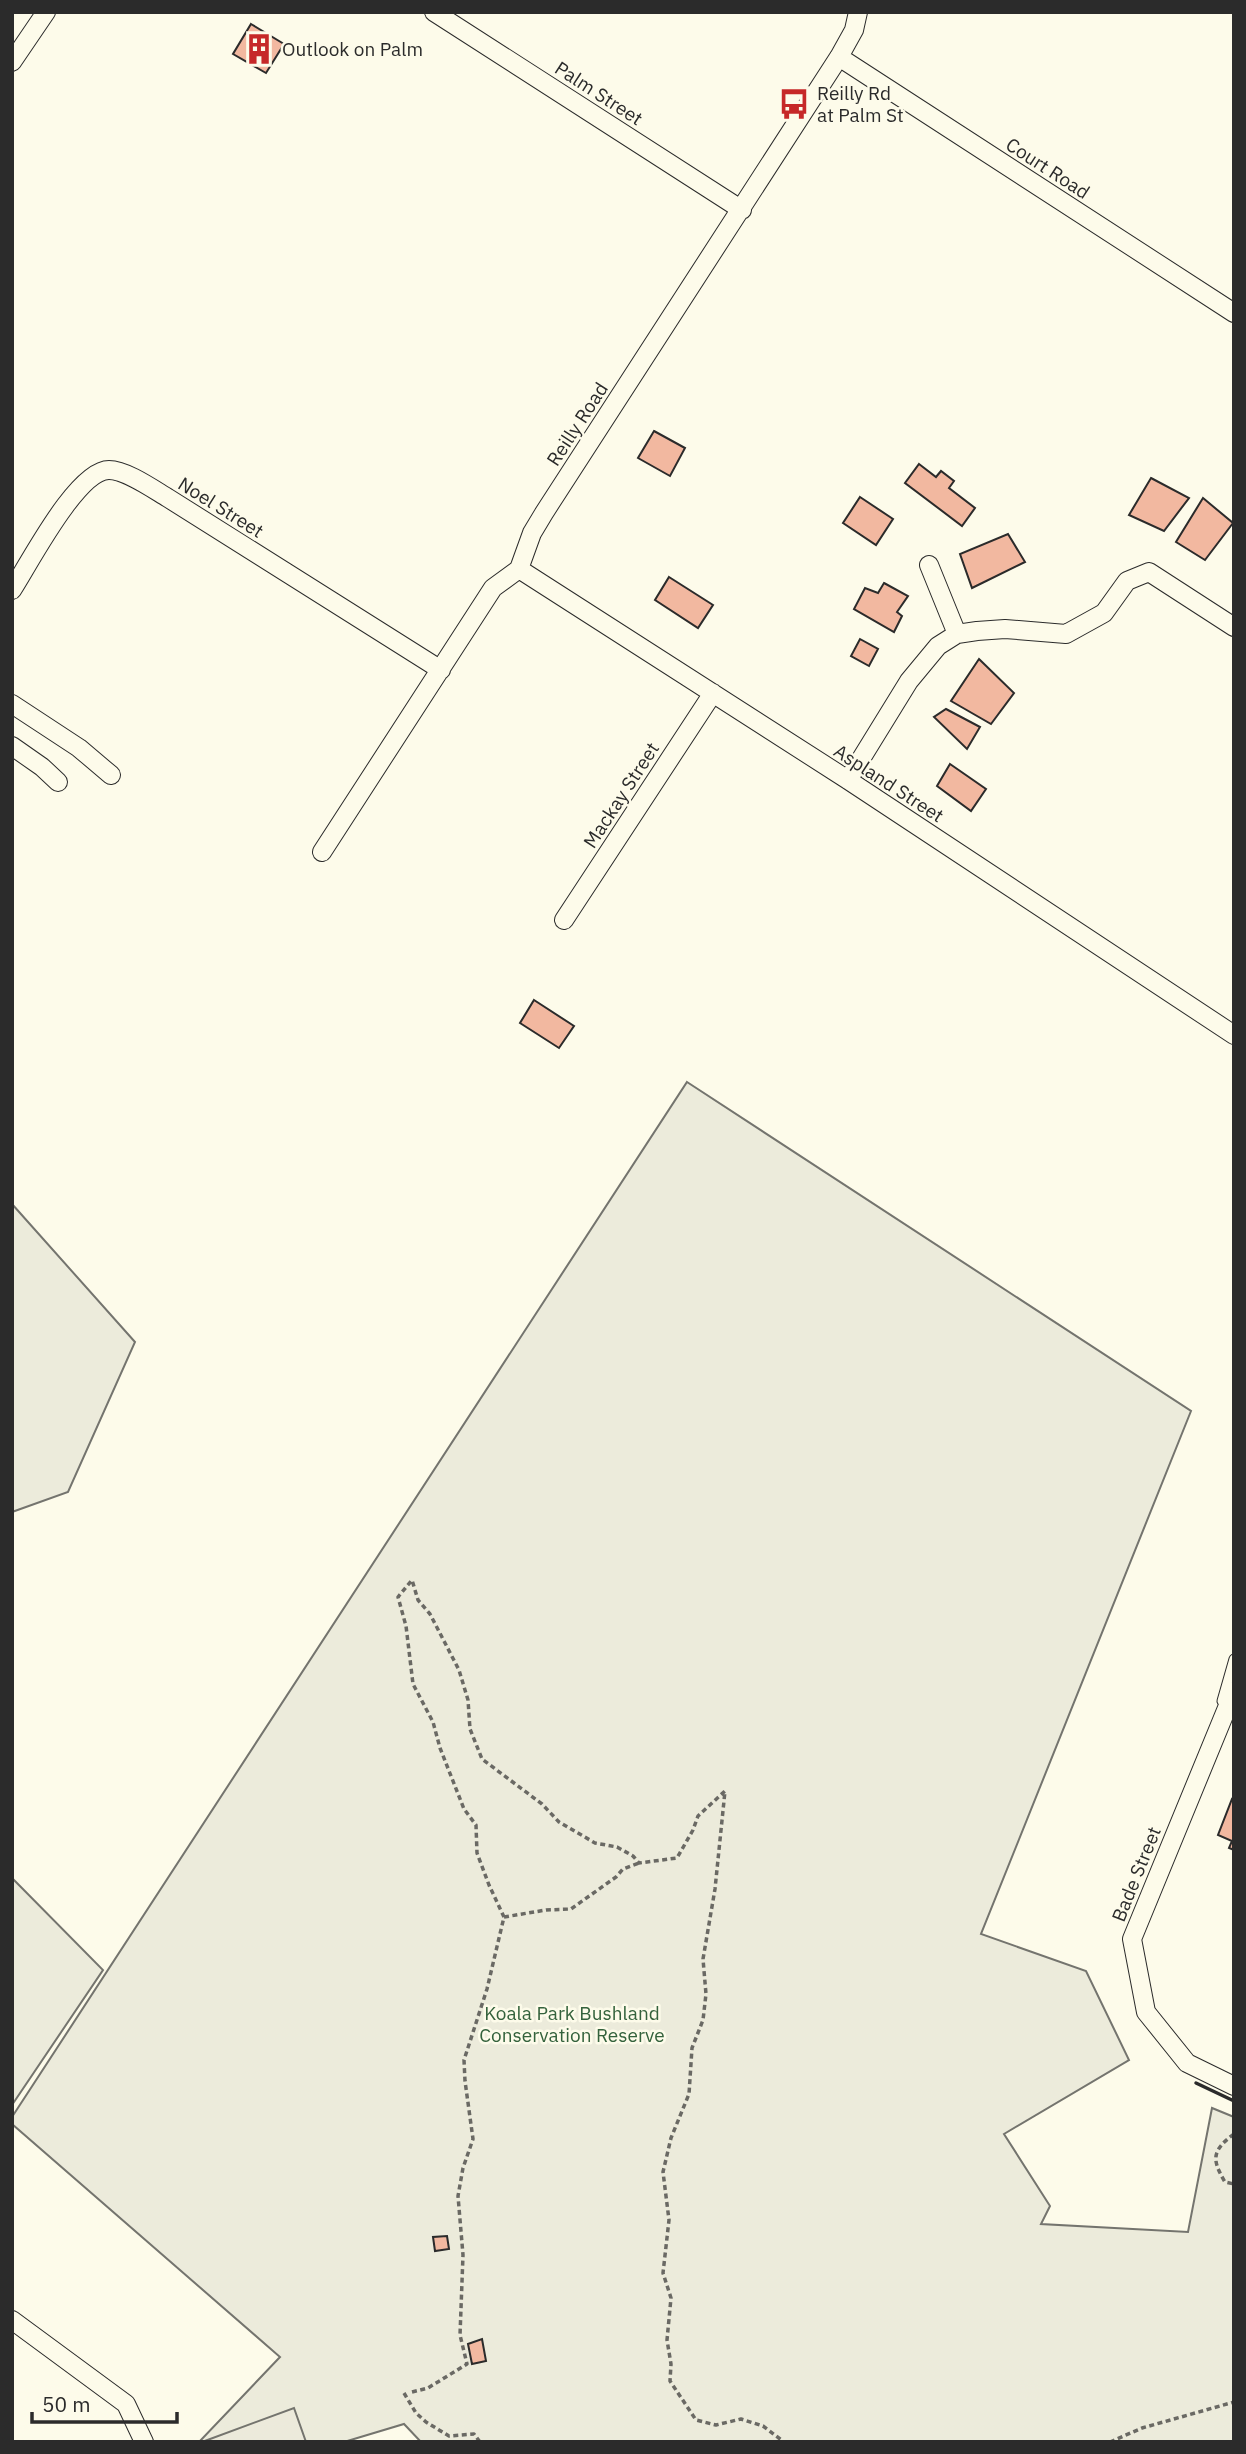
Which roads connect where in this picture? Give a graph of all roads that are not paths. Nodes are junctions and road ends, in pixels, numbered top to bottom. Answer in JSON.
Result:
{"nodes":[{"id":1,"x":46,"y":12,"type":"edge"},
{"id":2,"x":434,"y":12,"type":"edge"},
{"id":3,"x":858,"y":12,"type":"edge"},
{"id":4,"x":839,"y":57,"type":"junction"},
{"id":5,"x":12,"y":62,"type":"edge"},
{"id":6,"x":742,"y":210,"type":"junction"},
{"id":7,"x":1234,"y":313,"type":"edge"},
{"id":8,"x":929,"y":565,"type":"dead end"},
{"id":9,"x":519,"y":569,"type":"junction"},
{"id":10,"x":12,"y":590,"type":"edge"},
{"id":11,"x":1234,"y":627,"type":"edge"},
{"id":12,"x":957,"y":634,"type":"junction"},
{"id":13,"x":441,"y":670,"type":"junction"},
{"id":14,"x":713,"y":692,"type":"junction"},
{"id":15,"x":12,"y":704,"type":"edge"},
{"id":16,"x":12,"y":746,"type":"edge"},
{"id":17,"x":111,"y":775,"type":"dead end"},
{"id":18,"x":848,"y":780,"type":"junction"},
{"id":19,"x":58,"y":782,"type":"dead end"},
{"id":20,"x":322,"y":852,"type":"dead end"},
{"id":21,"x":564,"y":919,"type":"dead end"},
{"id":22,"x":1234,"y":1035,"type":"edge"},
{"id":23,"x":1234,"y":1659,"type":"edge"},
{"id":24,"x":1234,"y":1691,"type":"edge"},
{"id":25,"x":1204,"y":1764,"type":"junction"},
{"id":26,"x":1234,"y":2086,"type":"edge"},
{"id":27,"x":12,"y":2320,"type":"edge"},
{"id":28,"x":144,"y":2442,"type":"edge"}],
"edges":[{"from":1,"to":5,"type":"street"},
{"from":2,"to":6,"type":"street","name":"Palm Street"},
{"from":3,"to":4,"type":"street","name":"Reilly Road"},
{"from":4,"to":6,"type":"street","name":"Reilly Road"},
{"from":4,"to":7,"type":"street","name":"Court Road"},
{"from":6,"to":9,"type":"street","name":"Reilly Road"},
{"from":8,"to":12,"type":"street"},
{"from":9,"to":13,"type":"street"},
{"from":9,"to":14,"type":"street","name":"Aspland Street"},
{"from":10,"to":13,"type":"street","name":"Noel Street"},
{"from":11,"to":12,"type":"street"},
{"from":12,"to":18,"type":"street"},
{"from":13,"to":20,"type":"street"},
{"from":14,"to":18,"type":"street","name":"Aspland Street"},
{"from":14,"to":21,"type":"street","name":"Mackay Street"},
{"from":15,"to":17,"type":"street"},
{"from":16,"to":19,"type":"street"},
{"from":18,"to":22,"type":"street","name":"Aspland Street"},
{"from":23,"to":25,"type":"lane","name":"Bade Street"},
{"from":24,"to":25,"type":"street","name":"Bade Street"},
{"from":25,"to":26,"type":"street","name":"Bade Street"},
{"from":27,"to":28,"type":"street"}]}
